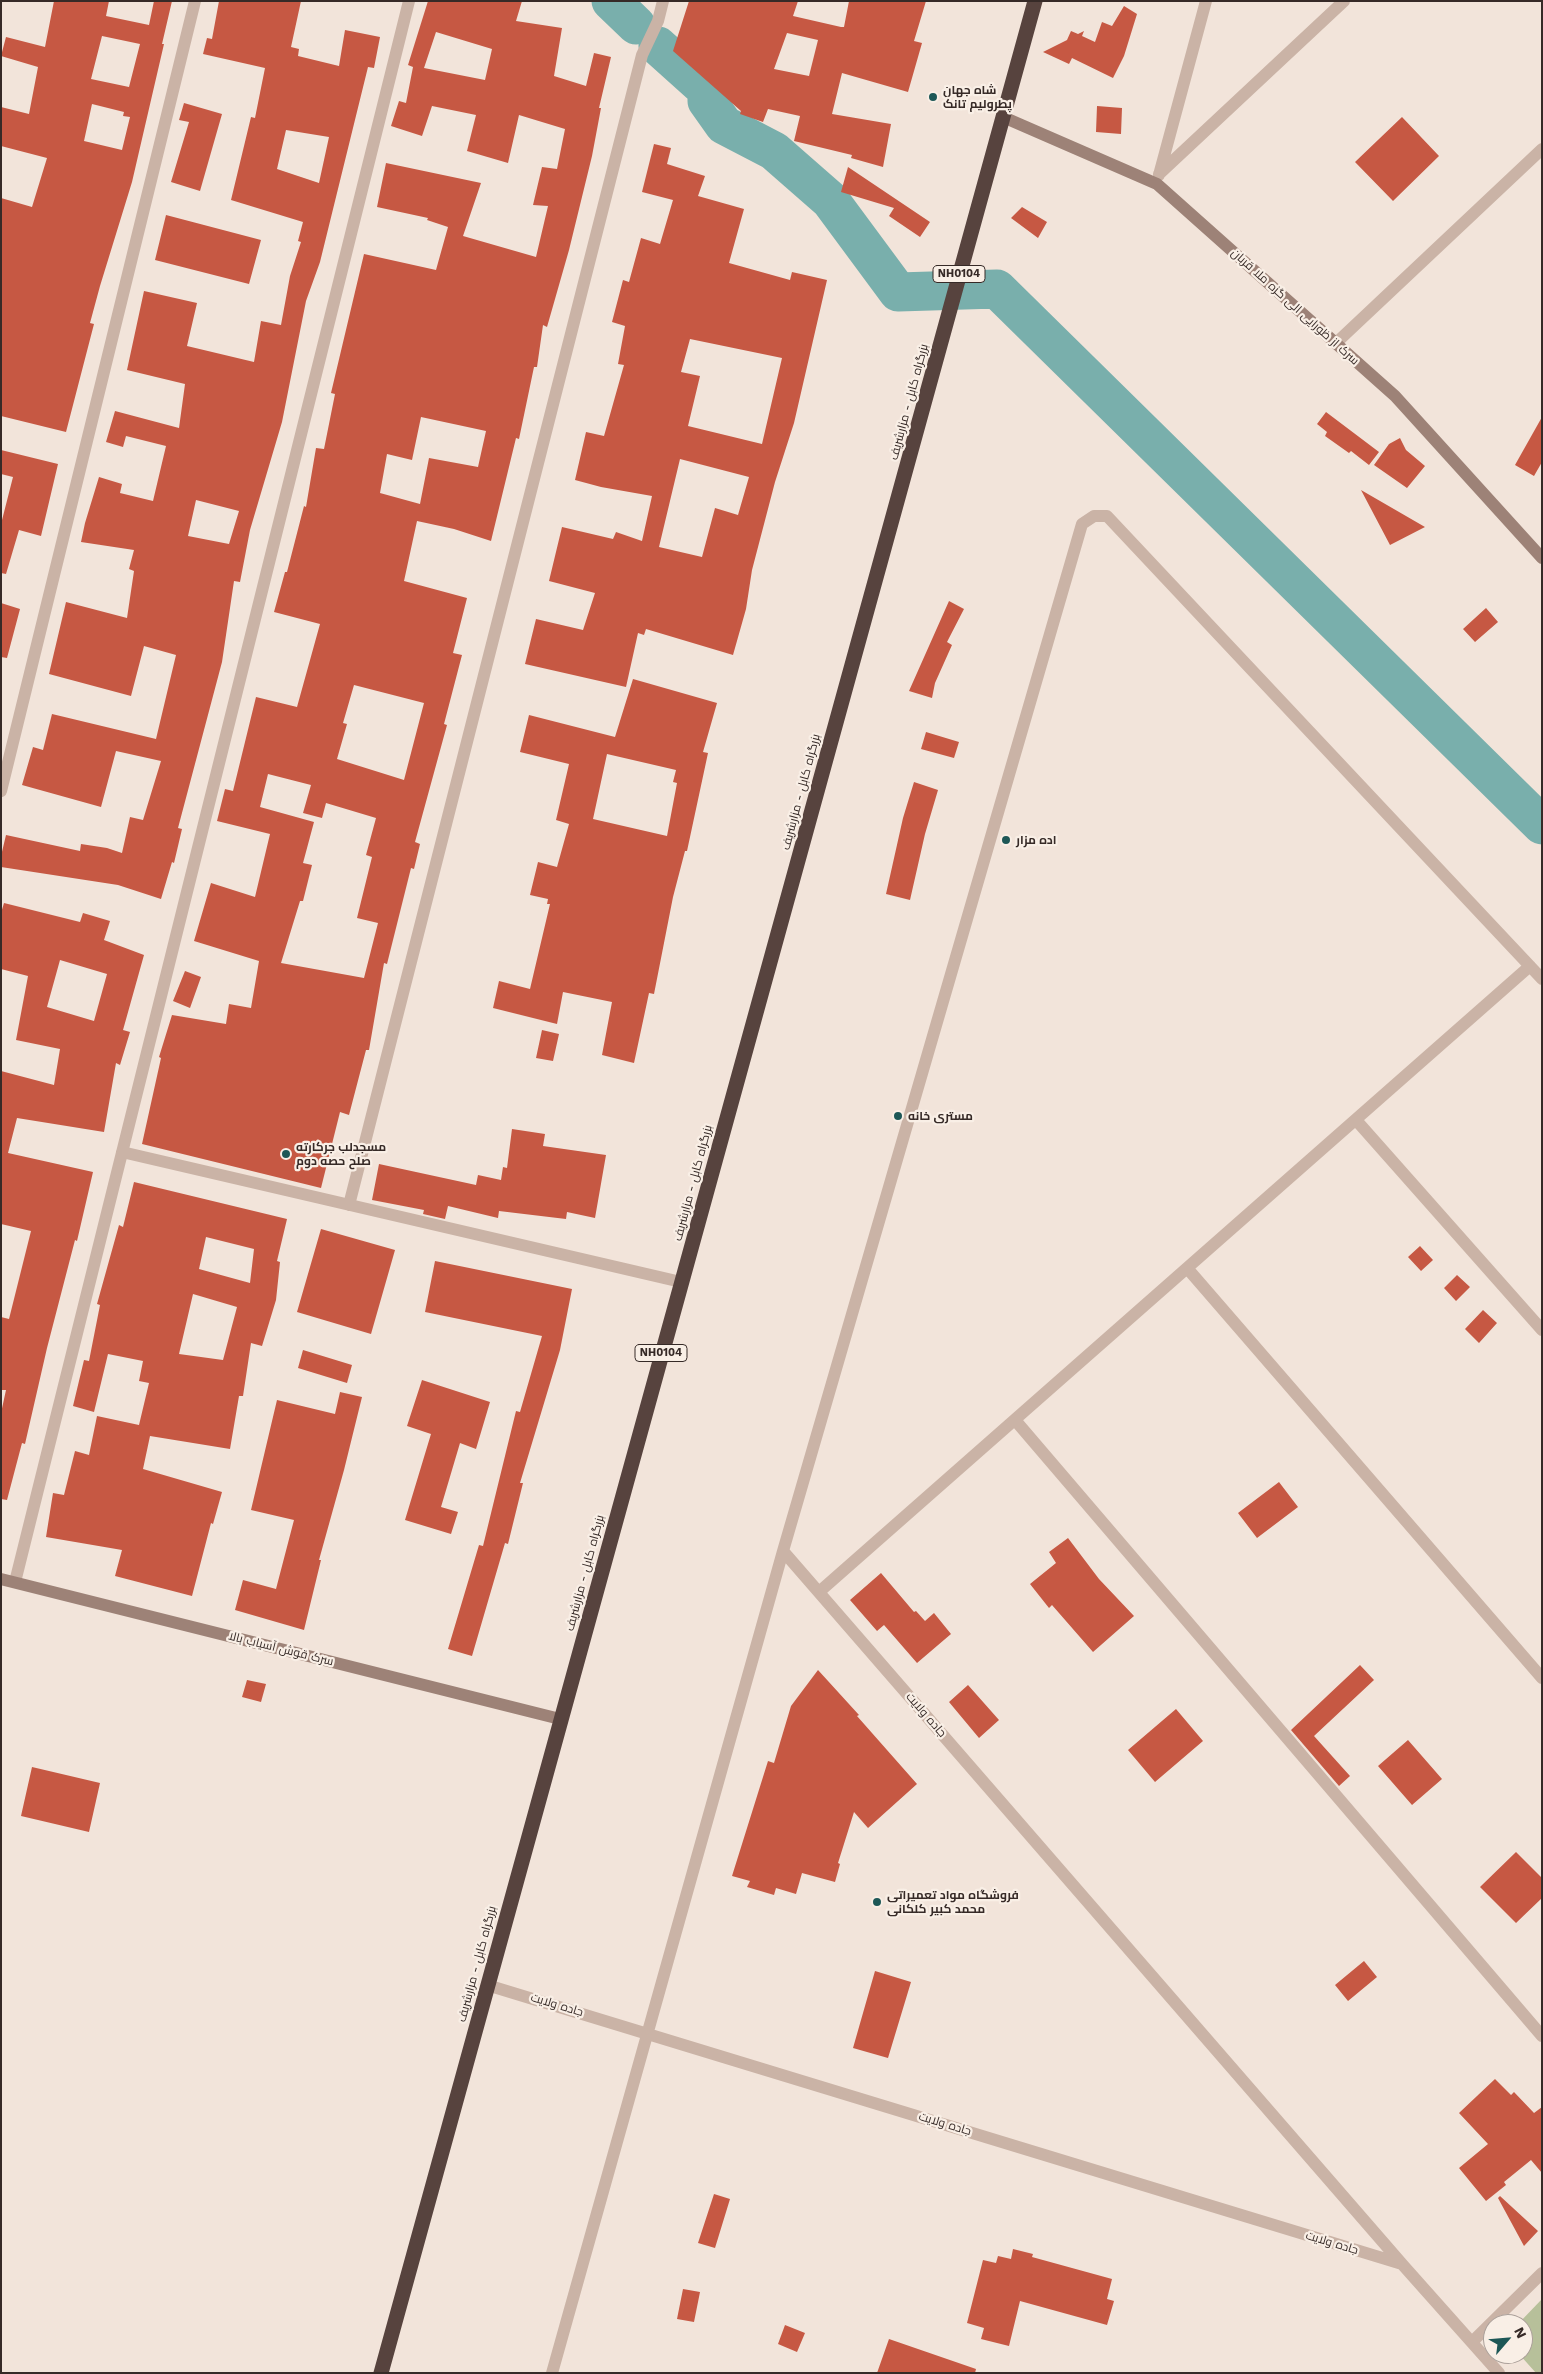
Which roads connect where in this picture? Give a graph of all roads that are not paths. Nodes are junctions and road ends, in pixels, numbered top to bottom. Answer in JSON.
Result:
{"nodes":[{"id":1,"x":195,"y":1,"type":"edge"},
{"id":2,"x":409,"y":1,"type":"edge"},
{"id":3,"x":663,"y":1,"type":"edge"},
{"id":4,"x":1035,"y":1,"type":"edge"},
{"id":5,"x":1206,"y":1,"type":"edge"},
{"id":6,"x":1344,"y":1,"type":"edge"},
{"id":7,"x":1003,"y":117,"type":"junction"},
{"id":8,"x":1542,"y":149,"type":"edge"},
{"id":9,"x":1158,"y":179,"type":"junction"},
{"id":10,"x":1336,"y":343,"type":"junction"},
{"id":11,"x":1542,"y":558,"type":"edge"},
{"id":12,"x":1,"y":791,"type":"edge"},
{"id":13,"x":1530,"y":966,"type":"junction"},
{"id":14,"x":1542,"y":979,"type":"edge"},
{"id":15,"x":1356,"y":1120,"type":"junction"},
{"id":16,"x":122,"y":1152,"type":"junction"},
{"id":17,"x":349,"y":1205,"type":"junction"},
{"id":18,"x":1187,"y":1268,"type":"junction"},
{"id":19,"x":681,"y":1282,"type":"junction"},
{"id":20,"x":1542,"y":1330,"type":"edge"},
{"id":21,"x":1015,"y":1420,"type":"junction"},
{"id":22,"x":783,"y":1551,"type":"junction"},
{"id":23,"x":1,"y":1579,"type":"edge"},
{"id":24,"x":14,"y":1582,"type":"junction"},
{"id":25,"x":819,"y":1592,"type":"junction"},
{"id":26,"x":1542,"y":1678,"type":"edge"},
{"id":27,"x":560,"y":1719,"type":"junction"},
{"id":28,"x":486,"y":1985,"type":"junction"},
{"id":29,"x":648,"y":2033,"type":"junction"},
{"id":30,"x":1542,"y":2036,"type":"edge"},
{"id":31,"x":1402,"y":2264,"type":"junction"},
{"id":32,"x":1542,"y":2272,"type":"edge"},
{"id":33,"x":1472,"y":2342,"type":"junction"},
{"id":34,"x":1488,"y":2368,"type":"edge"},
{"id":35,"x":381,"y":2373,"type":"edge"},
{"id":36,"x":552,"y":2373,"type":"edge"},
{"id":37,"x":1499,"y":2373,"type":"edge"}],
"edges":[{"from":1,"to":12,"type":"street"},
{"from":2,"to":16,"type":"street"},
{"from":3,"to":17,"type":"street"},
{"from":4,"to":7,"type":"highway","name":"بزرگراه کابل - مزارشریف","number":"NH0104"},
{"from":5,"to":9,"type":"street"},
{"from":6,"to":9,"type":"street"},
{"from":7,"to":9,"type":"street","name":"سرک از ظورایی الی گزه ملا قربان"},
{"from":7,"to":19,"type":"highway","name":"بزرگراه کابل - مزارشریف","number":"NH0104"},
{"from":8,"to":10,"type":"street"},
{"from":9,"to":10,"type":"street","name":"سرک از ظورایی الی گزه ملا قربان"},
{"from":10,"to":11,"type":"street","name":"سرک از ظورایی الی گزه ملا قربان"},
{"from":13,"to":14,"type":"street"},
{"from":13,"to":15,"type":"street"},
{"from":13,"to":22,"type":"street"},
{"from":15,"to":18,"type":"street"},
{"from":15,"to":20,"type":"street"},
{"from":16,"to":17,"type":"street"},
{"from":16,"to":24,"type":"street"},
{"from":17,"to":19,"type":"street"},
{"from":18,"to":21,"type":"street"},
{"from":18,"to":26,"type":"street"},
{"from":19,"to":27,"type":"highway","name":"بزرگراه کابل - مزارشریف","number":"NH0104"},
{"from":21,"to":25,"type":"street"},
{"from":21,"to":30,"type":"street"},
{"from":22,"to":25,"type":"street","name":"جاده ولایت"},
{"from":22,"to":29,"type":"street"},
{"from":23,"to":24,"type":"street","name":"سرک قوش آسیاب بالا"},
{"from":24,"to":27,"type":"street","name":"سرک قوش آسیاب بالا"},
{"from":25,"to":31,"type":"street","name":"جاده ولایت"},
{"from":27,"to":28,"type":"highway","name":"بزرگراه کابل - مزارشریف","number":"NH0104"},
{"from":28,"to":29,"type":"street","name":"جاده ولایت"},
{"from":28,"to":35,"type":"highway","name":"بزرگراه کابل - مزارشریف","number":"NH0104"},
{"from":29,"to":31,"type":"street","name":"جاده ولایت"},
{"from":29,"to":36,"type":"street"},
{"from":31,"to":33,"type":"street","name":"جاده ولایت"},
{"from":32,"to":33,"type":"street"},
{"from":33,"to":34,"type":"street","name":"جاده ولایت"},
{"from":34,"to":37,"type":"street","name":"جاده ولایت"}]}
